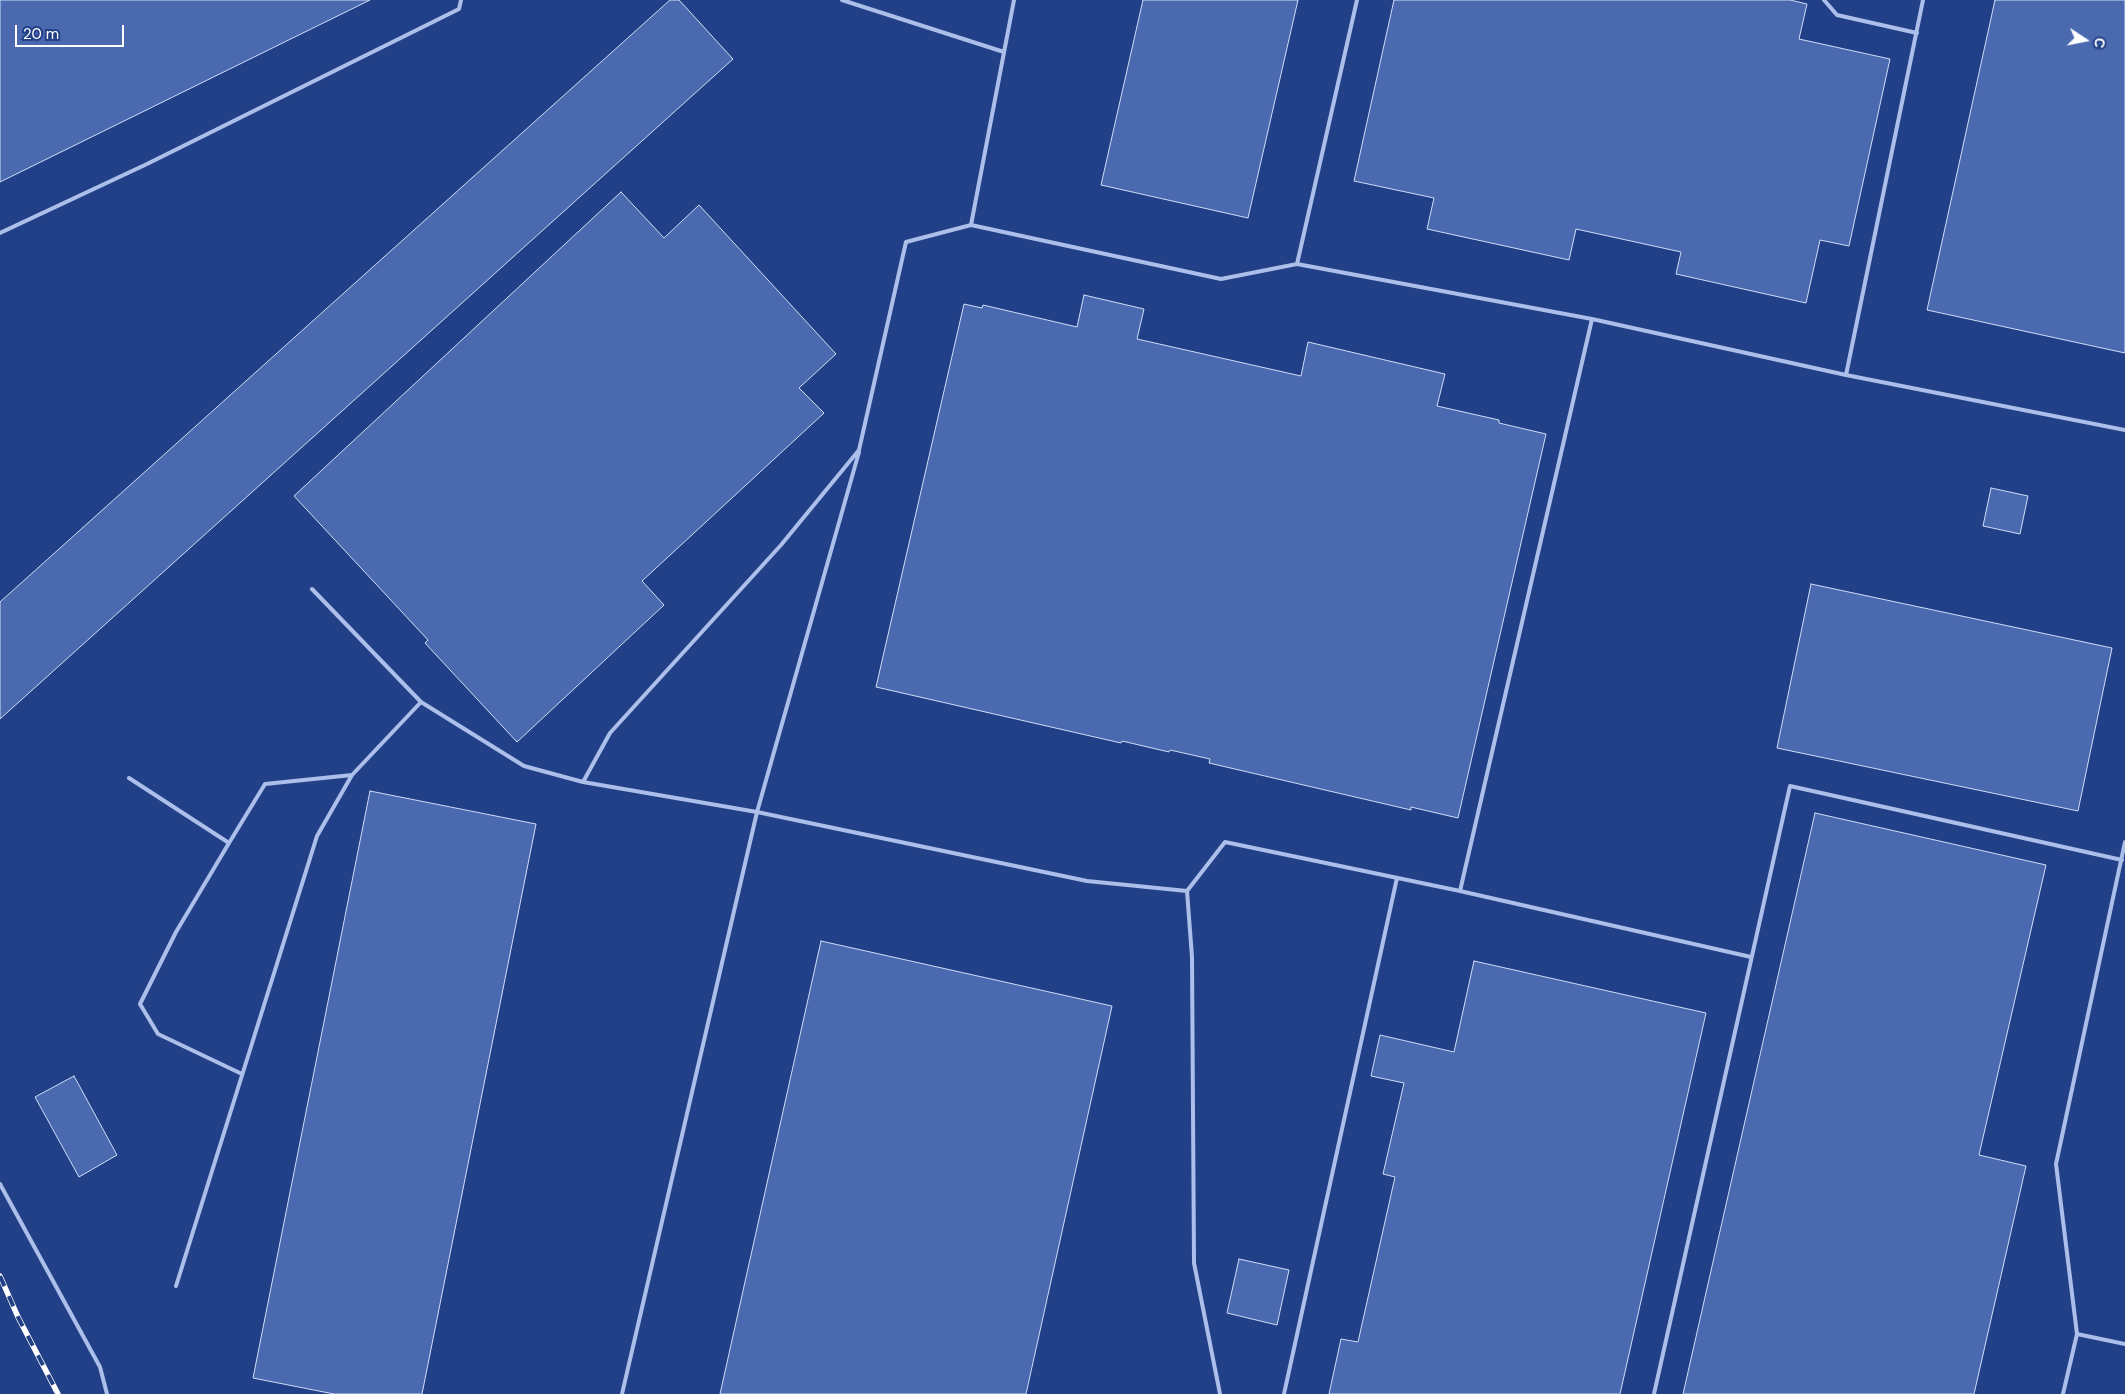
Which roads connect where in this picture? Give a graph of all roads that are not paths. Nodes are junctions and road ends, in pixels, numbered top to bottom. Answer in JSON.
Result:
{"nodes":[{"id":1,"x":461,"y":0,"type":"edge"},
{"id":2,"x":842,"y":0,"type":"edge"},
{"id":3,"x":1014,"y":0,"type":"edge"},
{"id":4,"x":1357,"y":0,"type":"edge"},
{"id":5,"x":1824,"y":0,"type":"edge"},
{"id":6,"x":1923,"y":0,"type":"edge"},
{"id":7,"x":1917,"y":33,"type":"junction"},
{"id":8,"x":1004,"y":52,"type":"junction"},
{"id":9,"x":971,"y":225,"type":"junction"},
{"id":10,"x":0,"y":233,"type":"edge"},
{"id":11,"x":1297,"y":264,"type":"junction"},
{"id":12,"x":1592,"y":319,"type":"junction"},
{"id":13,"x":1846,"y":375,"type":"junction"},
{"id":14,"x":2125,"y":430,"type":"edge"},
{"id":15,"x":859,"y":450,"type":"junction"},
{"id":16,"x":312,"y":589,"type":"dead end"},
{"id":17,"x":421,"y":702,"type":"junction"},
{"id":18,"x":352,"y":775,"type":"junction"},
{"id":19,"x":129,"y":778,"type":"dead end"},
{"id":20,"x":583,"y":782,"type":"junction"},
{"id":21,"x":757,"y":812,"type":"junction"},
{"id":22,"x":2125,"y":842,"type":"edge"},
{"id":23,"x":230,"y":844,"type":"junction"},
{"id":24,"x":2122,"y":860,"type":"junction"},
{"id":25,"x":1398,"y":878,"type":"junction"},
{"id":26,"x":1187,"y":891,"type":"junction"},
{"id":27,"x":1460,"y":891,"type":"junction"},
{"id":28,"x":1751,"y":957,"type":"junction"},
{"id":29,"x":242,"y":1074,"type":"junction"},
{"id":30,"x":0,"y":1184,"type":"edge"},
{"id":31,"x":176,"y":1286,"type":"dead end"},
{"id":32,"x":2077,"y":1334,"type":"junction"},
{"id":33,"x":2125,"y":1344,"type":"edge"},
{"id":34,"x":106,"y":1394,"type":"edge"},
{"id":35,"x":622,"y":1394,"type":"edge"},
{"id":36,"x":1220,"y":1394,"type":"edge"},
{"id":37,"x":1284,"y":1394,"type":"edge"},
{"id":38,"x":1654,"y":1394,"type":"edge"},
{"id":39,"x":2063,"y":1394,"type":"edge"}],
"edges":[{"from":1,"to":10,"type":"lane"},
{"from":2,"to":8,"type":"lane"},
{"from":3,"to":8,"type":"lane"},
{"from":4,"to":11,"type":"lane"},
{"from":5,"to":7,"type":"lane"},
{"from":6,"to":7,"type":"lane"},
{"from":7,"to":13,"type":"lane"},
{"from":8,"to":9,"type":"lane"},
{"from":9,"to":11,"type":"lane"},
{"from":9,"to":15,"type":"lane"},
{"from":11,"to":12,"type":"lane"},
{"from":12,"to":13,"type":"lane"},
{"from":12,"to":27,"type":"lane"},
{"from":13,"to":14,"type":"lane"},
{"from":15,"to":20,"type":"lane"},
{"from":15,"to":21,"type":"lane"},
{"from":16,"to":17,"type":"lane"},
{"from":17,"to":18,"type":"lane"},
{"from":17,"to":20,"type":"lane"},
{"from":18,"to":23,"type":"lane"},
{"from":18,"to":29,"type":"lane"},
{"from":19,"to":23,"type":"lane"},
{"from":20,"to":21,"type":"lane"},
{"from":21,"to":26,"type":"lane"},
{"from":21,"to":35,"type":"lane"},
{"from":22,"to":24,"type":"lane"},
{"from":23,"to":29,"type":"lane"},
{"from":24,"to":28,"type":"lane"},
{"from":24,"to":32,"type":"lane"},
{"from":25,"to":26,"type":"lane"},
{"from":25,"to":27,"type":"lane"},
{"from":25,"to":37,"type":"lane"},
{"from":26,"to":36,"type":"lane"},
{"from":27,"to":28,"type":"lane"},
{"from":28,"to":38,"type":"lane"},
{"from":29,"to":31,"type":"lane"},
{"from":30,"to":34,"type":"lane"},
{"from":32,"to":33,"type":"lane"},
{"from":32,"to":39,"type":"lane"}]}
